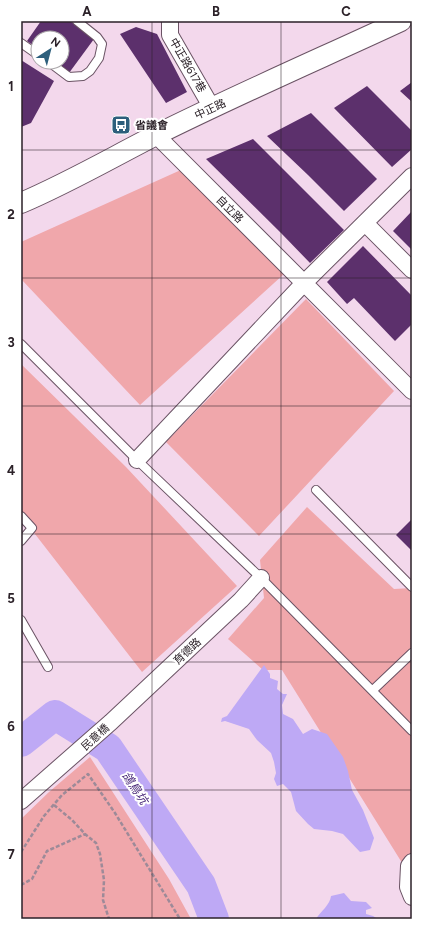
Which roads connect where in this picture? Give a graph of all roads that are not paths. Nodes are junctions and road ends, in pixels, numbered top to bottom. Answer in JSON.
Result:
{"nodes":[{"id":1,"x":77,"y":21,"type":"edge"},
{"id":2,"x":170,"y":21,"type":"edge"},
{"id":3,"x":401,"y":21,"type":"edge"},
{"id":4,"x":21,"y":42,"type":"edge"},
{"id":5,"x":30,"y":48,"type":"edge"},
{"id":6,"x":60,"y":70,"type":"edge"},
{"id":7,"x":212,"y":108,"type":"junction"},
{"id":8,"x":156,"y":135,"type":"junction"},
{"id":9,"x":412,"y":176,"type":"edge"},
{"id":10,"x":21,"y":203,"type":"edge"},
{"id":11,"x":365,"y":223,"type":"junction"},
{"id":12,"x":412,"y":270,"type":"edge"},
{"id":13,"x":304,"y":284,"type":"junction"},
{"id":14,"x":21,"y":344,"type":"edge"},
{"id":15,"x":412,"y":391,"type":"edge"},
{"id":16,"x":137,"y":460,"type":"junction"},
{"id":17,"x":316,"y":490,"type":"dead end"},
{"id":18,"x":21,"y":516,"type":"edge"},
{"id":19,"x":21,"y":541,"type":"edge"},
{"id":20,"x":261,"y":578,"type":"junction"},
{"id":21,"x":412,"y":587,"type":"edge"},
{"id":22,"x":21,"y":620,"type":"edge"},
{"id":23,"x":412,"y":653,"type":"edge"},
{"id":24,"x":48,"y":667,"type":"dead end"},
{"id":25,"x":373,"y":690,"type":"junction"},
{"id":26,"x":111,"y":722,"type":"joint"},
{"id":27,"x":412,"y":731,"type":"edge"},
{"id":28,"x":21,"y":802,"type":"edge"},
{"id":29,"x":412,"y":862,"type":"edge"},
{"id":30,"x":412,"y":897,"type":"edge"}],
"edges":[{"from":1,"to":6,"type":"lane"},
{"from":2,"to":7,"type":"street","name":"中正路617巷"},
{"from":3,"to":7,"type":"street","name":"中正路"},
{"from":4,"to":5,"type":"lane"},
{"from":7,"to":8,"type":"street","name":"中正路"},
{"from":8,"to":10,"type":"street","name":"中正路"},
{"from":8,"to":13,"type":"street","name":"自立路"},
{"from":9,"to":11,"type":"street"},
{"from":11,"to":12,"type":"street"},
{"from":11,"to":13,"type":"street"},
{"from":13,"to":15,"type":"street","name":"自立路"},
{"from":13,"to":16,"type":"street"},
{"from":14,"to":16,"type":"lane"},
{"from":16,"to":20,"type":"lane"},
{"from":17,"to":21,"type":"lane"},
{"from":18,"to":19,"type":"lane"},
{"from":20,"to":25,"type":"lane"},
{"from":20,"to":26,"type":"street","name":"育德路"},
{"from":22,"to":24,"type":"lane"},
{"from":23,"to":25,"type":"lane"},
{"from":25,"to":27,"type":"lane"},
{"from":26,"to":28,"type":"street","name":"民意橋"},
{"from":29,"to":30,"type":"street"}]}
